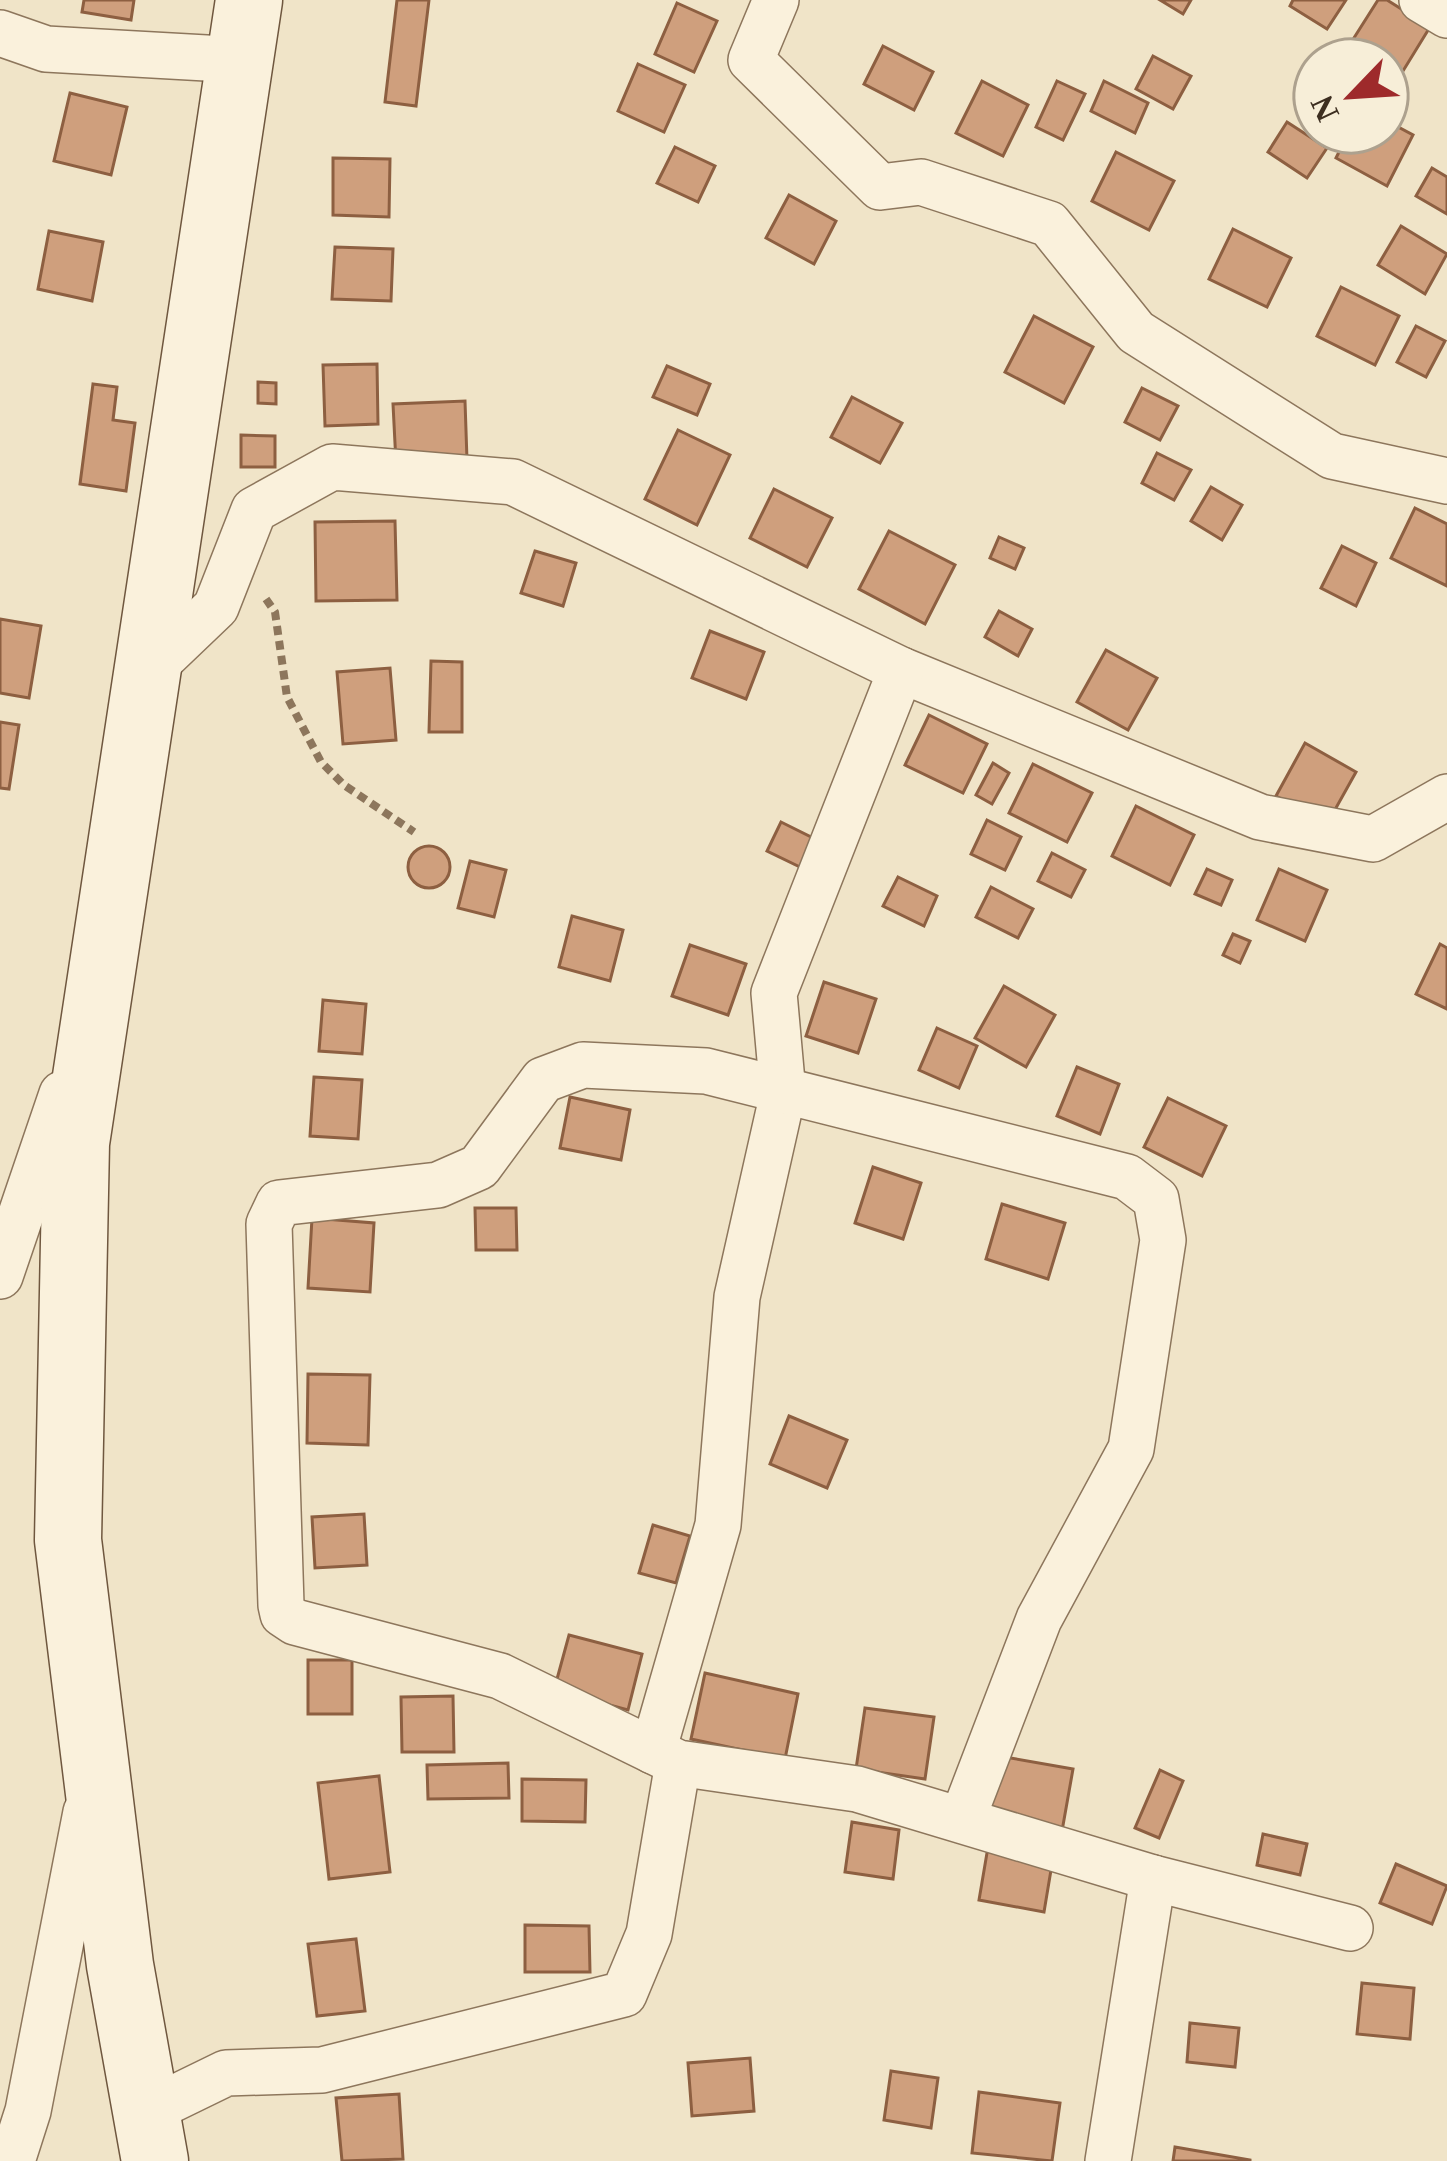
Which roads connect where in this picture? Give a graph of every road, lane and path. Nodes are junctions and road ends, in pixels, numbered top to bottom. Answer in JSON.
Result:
{"nodes":[{"id":1,"x":776,"y":0,"type":"edge"},
{"id":2,"x":1422,"y":0,"type":"edge"},
{"id":3,"x":1447,"y":15,"type":"edge"},
{"id":4,"x":246,"y":30,"type":"edge"},
{"id":5,"x":4,"y":40,"type":"edge"},
{"id":6,"x":1447,"y":482,"type":"edge"},
{"id":7,"x":228,"y":580,"type":"junction"},
{"id":8,"x":901,"y":670,"type":"junction"},
{"id":9,"x":149,"y":671,"type":"junction"},
{"id":10,"x":1447,"y":797,"type":"edge"},
{"id":11,"x":414,"y":832,"type":"dead end"},
{"id":12,"x":95,"y":1026,"type":"junction"},
{"id":13,"x":783,"y":1093,"type":"junction"},
{"id":14,"x":0,"y":1276,"type":"edge"},
{"id":15,"x":666,"y":1757,"type":"junction"},
{"id":16,"x":94,"y":1768,"type":"junction"},
{"id":17,"x":962,"y":1820,"type":"junction"},
{"id":18,"x":1153,"y":1878,"type":"junction"},
{"id":19,"x":1350,"y":1928,"type":"dead end"},
{"id":20,"x":150,"y":2137,"type":"edge"},
{"id":21,"x":12,"y":2161,"type":"edge"},
{"id":22,"x":1108,"y":2161,"type":"edge"}],
"edges":[{"from":1,"to":6,"type":"street"},
{"from":2,"to":3,"type":"street"},
{"from":4,"to":5,"type":"street"},
{"from":4,"to":9,"type":"main road"},
{"from":7,"to":8,"type":"street"},
{"from":7,"to":9,"type":"street"},
{"from":7,"to":11,"type":"path"},
{"from":8,"to":10,"type":"street"},
{"from":8,"to":13,"type":"street"},
{"from":9,"to":12,"type":"main road"},
{"from":12,"to":14,"type":"street"},
{"from":12,"to":16,"type":"main road"},
{"from":13,"to":15,"type":"street"},
{"from":13,"to":15,"type":"street"},
{"from":13,"to":17,"type":"street"},
{"from":15,"to":17,"type":"street"},
{"from":15,"to":20,"type":"street"},
{"from":16,"to":20,"type":"main road"},
{"from":16,"to":21,"type":"street"},
{"from":17,"to":18,"type":"street"},
{"from":18,"to":19,"type":"street"},
{"from":18,"to":22,"type":"street"}]}
